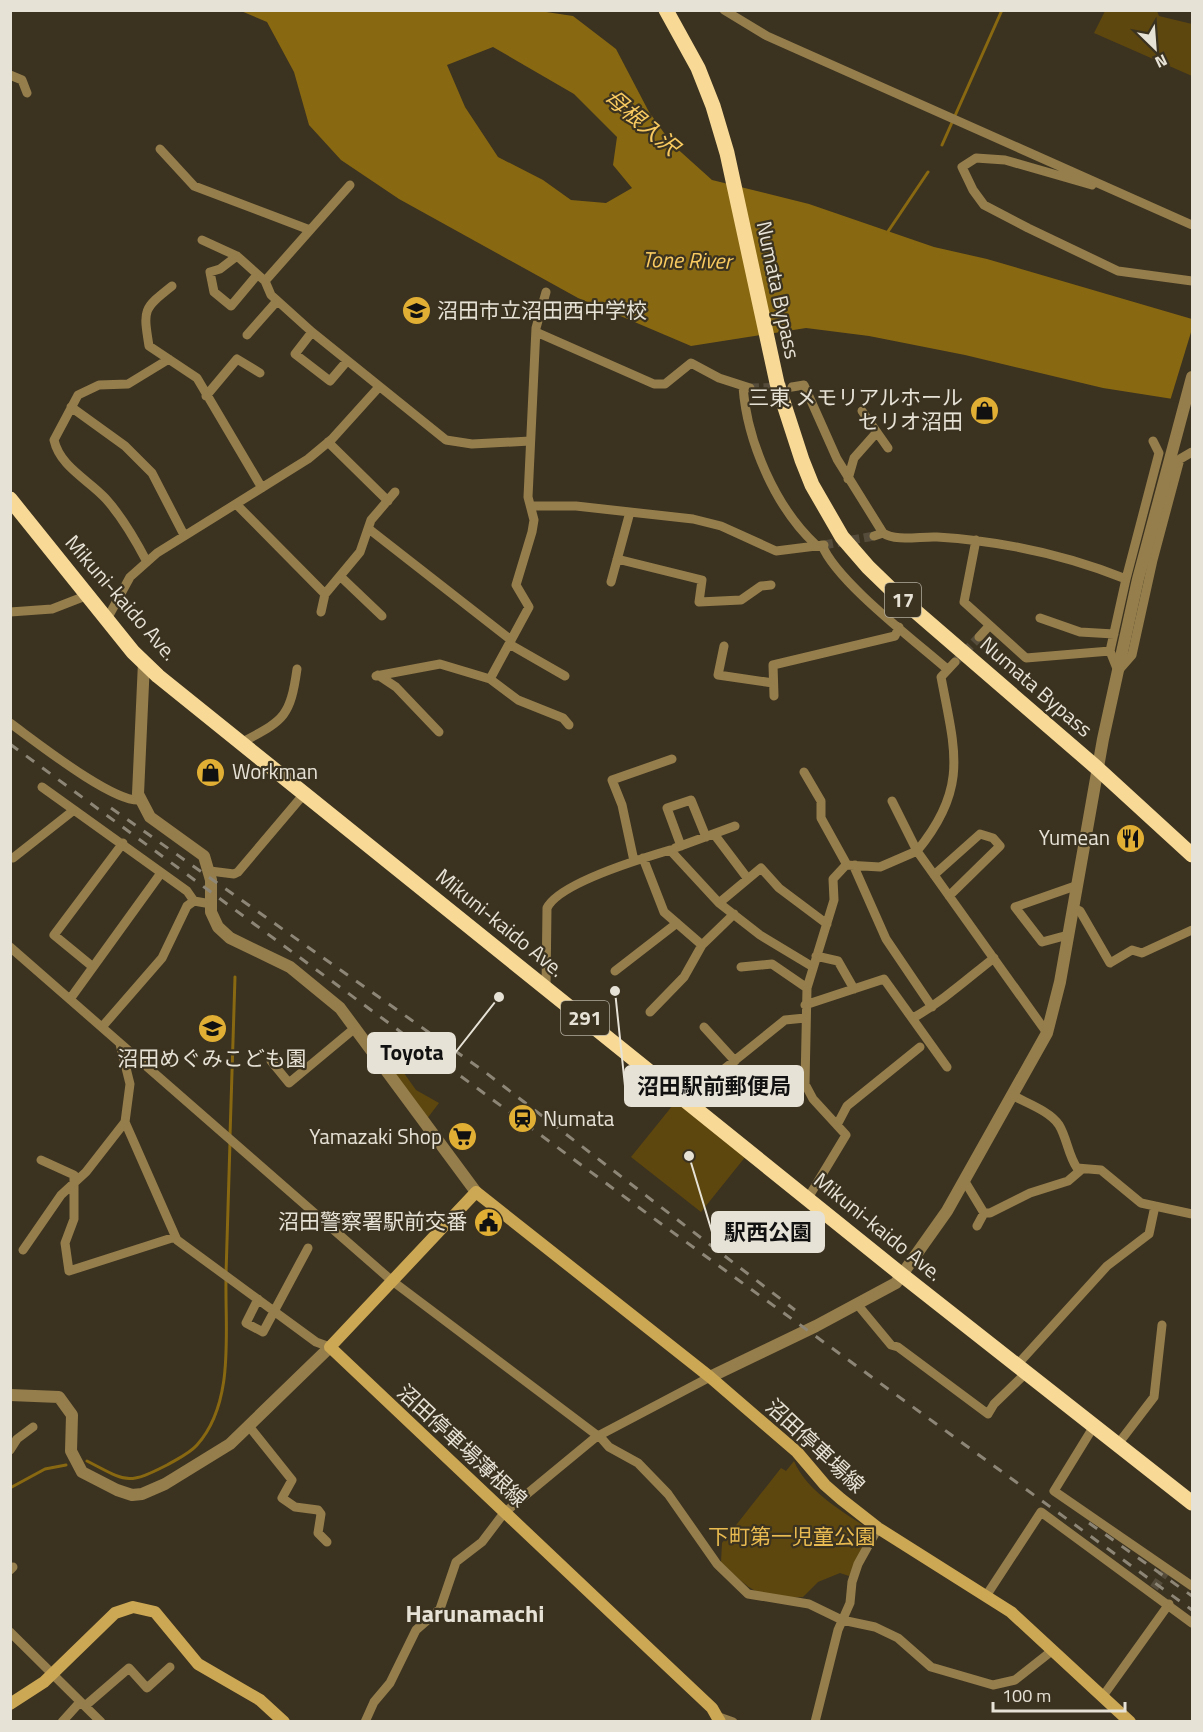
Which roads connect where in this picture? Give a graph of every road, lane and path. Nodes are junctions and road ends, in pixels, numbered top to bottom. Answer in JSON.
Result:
{"nodes":[{"id":1,"x":666,"y":10,"type":"edge"},
{"id":2,"x":724,"y":10,"type":"edge"},
{"id":3,"x":10,"y":75,"type":"edge"},
{"id":4,"x":27,"y":93,"type":"dead end"},
{"id":5,"x":160,"y":149,"type":"dead end"},
{"id":6,"x":350,"y":185,"type":"dead end"},
{"id":7,"x":1119,"y":192,"type":"junction"},
{"id":8,"x":1192,"y":225,"type":"edge"},
{"id":9,"x":310,"y":230,"type":"junction"},
{"id":10,"x":202,"y":240,"type":"dead end"},
{"id":11,"x":237,"y":256,"type":"junction"},
{"id":12,"x":261,"y":278,"type":"junction"},
{"id":13,"x":1192,"y":281,"type":"edge"},
{"id":14,"x":172,"y":286,"type":"dead end"},
{"id":15,"x":546,"y":292,"type":"dead end"},
{"id":16,"x":278,"y":301,"type":"junction"},
{"id":17,"x":312,"y":332,"type":"junction"},
{"id":18,"x":536,"y":332,"type":"junction"},
{"id":19,"x":247,"y":335,"type":"dead end"},
{"id":20,"x":169,"y":359,"type":"junction"},
{"id":21,"x":347,"y":361,"type":"junction"},
{"id":22,"x":260,"y":373,"type":"dead end"},
{"id":23,"x":1192,"y":377,"type":"edge"},
{"id":24,"x":379,"y":387,"type":"junction"},
{"id":25,"x":792,"y":387,"type":"tunnel mouth"},
{"id":26,"x":206,"y":396,"type":"junction"},
{"id":27,"x":71,"y":407,"type":"junction"},
{"id":28,"x":862,"y":411,"type":"dead end"},
{"id":29,"x":877,"y":432,"type":"junction"},
{"id":30,"x":530,"y":441,"type":"junction"},
{"id":31,"x":1153,"y":441,"type":"dead end"},
{"id":32,"x":328,"y":442,"type":"junction"},
{"id":33,"x":888,"y":448,"type":"dead end"},
{"id":34,"x":1192,"y":452,"type":"edge"},
{"id":35,"x":848,"y":479,"type":"junction"},
{"id":36,"x":262,"y":488,"type":"junction"},
{"id":37,"x":395,"y":492,"type":"dead end"},
{"id":38,"x":10,"y":499,"type":"edge"},
{"id":39,"x":388,"y":501,"type":"junction"},
{"id":40,"x":236,"y":504,"type":"junction"},
{"id":41,"x":531,"y":506,"type":"junction"},
{"id":42,"x":630,"y":512,"type":"junction"},
{"id":43,"x":369,"y":529,"type":"junction"},
{"id":44,"x":184,"y":535,"type":"junction"},
{"id":45,"x":976,"y":540,"type":"junction"},
{"id":46,"x":821,"y":545,"type":"junction"},
{"id":47,"x":617,"y":559,"type":"junction"},
{"id":48,"x":147,"y":562,"type":"junction"},
{"id":49,"x":340,"y":576,"type":"junction"},
{"id":50,"x":1126,"y":579,"type":"junction"},
{"id":51,"x":611,"y":582,"type":"dead end"},
{"id":52,"x":771,"y":585,"type":"dead end"},
{"id":53,"x":325,"y":594,"type":"junction"},
{"id":54,"x":88,"y":595,"type":"junction"},
{"id":55,"x":10,"y":612,"type":"edge"},
{"id":56,"x":321,"y":612,"type":"dead end"},
{"id":57,"x":382,"y":616,"type":"dead end"},
{"id":58,"x":1040,"y":618,"type":"dead end"},
{"id":59,"x":107,"y":619,"type":"junction"},
{"id":60,"x":989,"y":626,"type":"junction"},
{"id":61,"x":899,"y":627,"type":"junction"},
{"id":62,"x":1114,"y":634,"type":"junction"},
{"id":63,"x":979,"y":637,"type":"tunnel mouth"},
{"id":64,"x":510,"y":642,"type":"junction"},
{"id":65,"x":724,"y":646,"type":"dead end"},
{"id":66,"x":1110,"y":651,"type":"junction"},
{"id":67,"x":144,"y":662,"type":"junction"},
{"id":68,"x":297,"y":669,"type":"dead end"},
{"id":69,"x":1118,"y":671,"type":"junction"},
{"id":70,"x":565,"y":676,"type":"dead end"},
{"id":71,"x":490,"y":679,"type":"junction"},
{"id":72,"x":774,"y":683,"type":"junction"},
{"id":73,"x":774,"y":696,"type":"dead end"},
{"id":74,"x":10,"y":723,"type":"edge"},
{"id":75,"x":569,"y":725,"type":"dead end"},
{"id":76,"x":439,"y":732,"type":"dead end"},
{"id":77,"x":241,"y":742,"type":"junction"},
{"id":78,"x":672,"y":759,"type":"dead end"},
{"id":79,"x":1097,"y":768,"type":"junction"},
{"id":80,"x":804,"y":772,"type":"dead end"},
{"id":81,"x":42,"y":787,"type":"dead end"},
{"id":82,"x":304,"y":794,"type":"junction"},
{"id":83,"x":140,"y":800,"type":"junction"},
{"id":84,"x":892,"y":801,"type":"dead end"},
{"id":85,"x":74,"y":810,"type":"junction"},
{"id":86,"x":735,"y":826,"type":"dead end"},
{"id":87,"x":710,"y":835,"type":"junction"},
{"id":88,"x":123,"y":843,"type":"junction"},
{"id":89,"x":681,"y":846,"type":"junction"},
{"id":90,"x":670,"y":849,"type":"junction"},
{"id":91,"x":917,"y":851,"type":"junction"},
{"id":92,"x":1192,"y":855,"type":"edge"},
{"id":93,"x":13,"y":858,"type":"dead end"},
{"id":94,"x":638,"y":860,"type":"junction"},
{"id":95,"x":851,"y":865,"type":"junction"},
{"id":96,"x":210,"y":871,"type":"junction"},
{"id":97,"x":161,"y":873,"type":"junction"},
{"id":98,"x":934,"y":875,"type":"junction"},
{"id":99,"x":748,"y":879,"type":"junction"},
{"id":100,"x":1078,"y":885,"type":"junction"},
{"id":101,"x":950,"y":896,"type":"junction"},
{"id":102,"x":194,"y":901,"type":"junction"},
{"id":103,"x":719,"y":903,"type":"junction"},
{"id":104,"x":211,"y":904,"type":"junction"},
{"id":105,"x":1074,"y":908,"type":"junction"},
{"id":106,"x":734,"y":914,"type":"junction"},
{"id":107,"x":677,"y":923,"type":"junction"},
{"id":108,"x":827,"y":924,"type":"junction"},
{"id":109,"x":1192,"y":930,"type":"edge"},
{"id":110,"x":1068,"y":935,"type":"junction"},
{"id":111,"x":702,"y":945,"type":"junction"},
{"id":112,"x":10,"y":947,"type":"edge"},
{"id":113,"x":816,"y":956,"type":"junction"},
{"id":114,"x":994,"y":958,"type":"junction"},
{"id":115,"x":813,"y":966,"type":"junction"},
{"id":116,"x":93,"y":967,"type":"junction"},
{"id":117,"x":741,"y":967,"type":"dead end"},
{"id":118,"x":615,"y":970,"type":"dead end"},
{"id":119,"x":546,"y":987,"type":"junction"},
{"id":120,"x":807,"y":988,"type":"junction"},
{"id":121,"x":854,"y":989,"type":"junction"},
{"id":122,"x":70,"y":999,"type":"junction"},
{"id":123,"x":806,"y":1005,"type":"junction"},
{"id":124,"x":932,"y":1007,"type":"junction"},
{"id":125,"x":650,"y":1012,"type":"dead end"},
{"id":126,"x":913,"y":1017,"type":"junction"},
{"id":127,"x":805,"y":1018,"type":"junction"},
{"id":128,"x":102,"y":1027,"type":"junction"},
{"id":129,"x":704,"y":1027,"type":"dead end"},
{"id":130,"x":355,"y":1028,"type":"junction"},
{"id":131,"x":1047,"y":1033,"type":"junction"},
{"id":132,"x":120,"y":1044,"type":"junction"},
{"id":133,"x":920,"y":1047,"type":"dead end"},
{"id":134,"x":271,"y":1061,"type":"dead end"},
{"id":135,"x":735,"y":1061,"type":"junction"},
{"id":136,"x":947,"y":1068,"type":"dead end"},
{"id":137,"x":707,"y":1087,"type":"dead end"},
{"id":138,"x":1012,"y":1095,"type":"junction"},
{"id":139,"x":125,"y":1122,"type":"junction"},
{"id":140,"x":837,"y":1125,"type":"junction"},
{"id":141,"x":41,"y":1160,"type":"dead end"},
{"id":142,"x":1082,"y":1169,"type":"junction"},
{"id":143,"x":964,"y":1180,"type":"junction"},
{"id":144,"x":75,"y":1182,"type":"junction"},
{"id":145,"x":476,"y":1192,"type":"junction"},
{"id":146,"x":808,"y":1198,"type":"junction"},
{"id":147,"x":1155,"y":1206,"type":"junction"},
{"id":148,"x":984,"y":1213,"type":"junction"},
{"id":149,"x":1192,"y":1214,"type":"edge"},
{"id":150,"x":977,"y":1226,"type":"dead end"},
{"id":151,"x":175,"y":1237,"type":"junction"},
{"id":152,"x":308,"y":1248,"type":"dead end"},
{"id":153,"x":23,"y":1250,"type":"dead end"},
{"id":154,"x":902,"y":1275,"type":"junction"},
{"id":155,"x":391,"y":1280,"type":"junction"},
{"id":156,"x":258,"y":1299,"type":"junction"},
{"id":157,"x":857,"y":1304,"type":"junction"},
{"id":158,"x":274,"y":1310,"type":"junction"},
{"id":159,"x":1162,"y":1325,"type":"dead end"},
{"id":160,"x":330,"y":1347,"type":"junction"},
{"id":161,"x":1022,"y":1369,"type":"junction"},
{"id":162,"x":710,"y":1377,"type":"junction"},
{"id":163,"x":10,"y":1395,"type":"edge"},
{"id":164,"x":248,"y":1425,"type":"junction"},
{"id":165,"x":1094,"y":1426,"type":"junction"},
{"id":166,"x":33,"y":1427,"type":"dead end"},
{"id":167,"x":596,"y":1437,"type":"junction"},
{"id":168,"x":1118,"y":1444,"type":"junction"},
{"id":169,"x":10,"y":1450,"type":"edge"},
{"id":170,"x":1192,"y":1503,"type":"edge"},
{"id":171,"x":504,"y":1513,"type":"junction"},
{"id":172,"x":878,"y":1528,"type":"junction"},
{"id":173,"x":327,"y":1542,"type":"dead end"},
{"id":174,"x":1191,"y":1582,"type":"edge"},
{"id":175,"x":986,"y":1596,"type":"junction"},
{"id":176,"x":1169,"y":1604,"type":"junction"},
{"id":177,"x":842,"y":1620,"type":"junction"},
{"id":178,"x":1192,"y":1623,"type":"edge"},
{"id":179,"x":10,"y":1632,"type":"edge"},
{"id":180,"x":1053,"y":1650,"type":"junction"},
{"id":181,"x":170,"y":1667,"type":"dead end"},
{"id":182,"x":52,"y":1675,"type":"junction"},
{"id":183,"x":1103,"y":1696,"type":"junction"},
{"id":184,"x":10,"y":1704,"type":"edge"},
{"id":185,"x":83,"y":1704,"type":"junction"},
{"id":186,"x":720,"y":1719,"type":"edge"},
{"id":187,"x":62,"y":1722,"type":"edge"},
{"id":188,"x":101,"y":1722,"type":"edge"},
{"id":189,"x":284,"y":1722,"type":"edge"},
{"id":190,"x":365,"y":1722,"type":"edge"},
{"id":191,"x":733,"y":1722,"type":"edge"},
{"id":192,"x":815,"y":1722,"type":"edge"},
{"id":193,"x":1130,"y":1722,"type":"edge"}],
"edges":[{"from":1,"to":79,"type":"highway","name":"Numata Bypass","number":"17"},
{"from":2,"to":7,"type":"street"},
{"from":3,"to":4,"type":"street"},
{"from":5,"to":9,"type":"street"},
{"from":6,"to":9,"type":"street"},
{"from":7,"to":8,"type":"street"},
{"from":7,"to":13,"type":"street"},
{"from":9,"to":12,"type":"street"},
{"from":10,"to":11,"type":"street"},
{"from":11,"to":12,"type":"street"},
{"from":11,"to":12,"type":"street"},
{"from":12,"to":16,"type":"street"},
{"from":14,"to":20,"type":"street"},
{"from":15,"to":18,"type":"street"},
{"from":16,"to":17,"type":"street"},
{"from":16,"to":19,"type":"street"},
{"from":17,"to":21,"type":"street"},
{"from":17,"to":21,"type":"street"},
{"from":18,"to":30,"type":"street"},
{"from":18,"to":46,"type":"street"},
{"from":20,"to":26,"type":"street"},
{"from":20,"to":27,"type":"street"},
{"from":21,"to":24,"type":"street"},
{"from":22,"to":26,"type":"street"},
{"from":23,"to":69,"type":"street"},
{"from":24,"to":30,"type":"street"},
{"from":24,"to":32,"type":"street"},
{"from":25,"to":35,"type":"street"},
{"from":26,"to":36,"type":"street"},
{"from":27,"to":44,"type":"street"},
{"from":27,"to":48,"type":"street"},
{"from":28,"to":29,"type":"street"},
{"from":29,"to":33,"type":"street"},
{"from":29,"to":35,"type":"street"},
{"from":30,"to":41,"type":"street"},
{"from":31,"to":50,"type":"street"},
{"from":32,"to":36,"type":"street"},
{"from":32,"to":39,"type":"street"},
{"from":34,"to":69,"type":"street"},
{"from":35,"to":45,"type":"street"},
{"from":36,"to":40,"type":"street"},
{"from":37,"to":39,"type":"street"},
{"from":38,"to":54,"type":"highway","name":"Mikuni-kaido Ave.","number":"291"},
{"from":39,"to":43,"type":"street"},
{"from":40,"to":44,"type":"street"},
{"from":40,"to":53,"type":"street"},
{"from":41,"to":42,"type":"street"},
{"from":41,"to":64,"type":"street"},
{"from":42,"to":46,"type":"street"},
{"from":42,"to":47,"type":"street"},
{"from":43,"to":49,"type":"street"},
{"from":43,"to":64,"type":"street"},
{"from":44,"to":48,"type":"street"},
{"from":45,"to":50,"type":"street"},
{"from":45,"to":60,"type":"street"},
{"from":46,"to":61,"type":"street"},
{"from":47,"to":51,"type":"street"},
{"from":47,"to":52,"type":"street"},
{"from":48,"to":59,"type":"street"},
{"from":49,"to":53,"type":"street"},
{"from":49,"to":57,"type":"street"},
{"from":50,"to":62,"type":"street"},
{"from":53,"to":56,"type":"street"},
{"from":54,"to":55,"type":"street"},
{"from":54,"to":59,"type":"highway","name":"Mikuni-kaido Ave.","number":"291"},
{"from":58,"to":62,"type":"street"},
{"from":59,"to":67,"type":"highway","name":"Mikuni-kaido Ave.","number":"291"},
{"from":60,"to":63,"type":"street"},
{"from":60,"to":66,"type":"street"},
{"from":61,"to":72,"type":"street"},
{"from":61,"to":91,"type":"street"},
{"from":62,"to":66,"type":"street"},
{"from":64,"to":70,"type":"street"},
{"from":64,"to":71,"type":"street"},
{"from":65,"to":72,"type":"street"},
{"from":66,"to":69,"type":"street"},
{"from":67,"to":77,"type":"highway","name":"Mikuni-kaido Ave.","number":"291"},
{"from":67,"to":83,"type":"street"},
{"from":68,"to":77,"type":"street"},
{"from":69,"to":79,"type":"street"},
{"from":71,"to":75,"type":"street"},
{"from":71,"to":76,"type":"street"},
{"from":72,"to":73,"type":"street"},
{"from":74,"to":83,"type":"street"},
{"from":77,"to":82,"type":"highway","name":"Mikuni-kaido Ave.","number":"291"},
{"from":78,"to":94,"type":"street"},
{"from":79,"to":92,"type":"highway","name":"Numata Bypass","number":"17"},
{"from":79,"to":100,"type":"street"},
{"from":80,"to":95,"type":"street"},
{"from":81,"to":85,"type":"street"},
{"from":82,"to":96,"type":"street"},
{"from":82,"to":119,"type":"highway","name":"Mikuni-kaido Ave.","number":"291"},
{"from":83,"to":96,"type":"street"},
{"from":84,"to":91,"type":"street"},
{"from":85,"to":88,"type":"street"},
{"from":85,"to":93,"type":"street"},
{"from":86,"to":87,"type":"street"},
{"from":87,"to":89,"type":"street"},
{"from":87,"to":89,"type":"street"},
{"from":87,"to":99,"type":"street"},
{"from":88,"to":97,"type":"street"},
{"from":88,"to":116,"type":"street"},
{"from":89,"to":90,"type":"street"},
{"from":90,"to":94,"type":"street"},
{"from":90,"to":103,"type":"street"},
{"from":91,"to":95,"type":"street"},
{"from":91,"to":98,"type":"street"},
{"from":94,"to":107,"type":"street"},
{"from":94,"to":119,"type":"street"},
{"from":95,"to":108,"type":"street"},
{"from":95,"to":124,"type":"street"},
{"from":96,"to":104,"type":"street"},
{"from":97,"to":102,"type":"street"},
{"from":97,"to":116,"type":"street"},
{"from":98,"to":101,"type":"street"},
{"from":98,"to":101,"type":"street"},
{"from":99,"to":103,"type":"street"},
{"from":99,"to":108,"type":"street"},
{"from":100,"to":105,"type":"street"},
{"from":100,"to":110,"type":"street"},
{"from":101,"to":114,"type":"street"},
{"from":102,"to":104,"type":"street"},
{"from":102,"to":128,"type":"street"},
{"from":103,"to":106,"type":"street"},
{"from":104,"to":130,"type":"street"},
{"from":105,"to":109,"type":"street"},
{"from":105,"to":110,"type":"street"},
{"from":106,"to":111,"type":"street"},
{"from":106,"to":115,"type":"street"},
{"from":107,"to":111,"type":"street"},
{"from":107,"to":118,"type":"street"},
{"from":108,"to":113,"type":"street"},
{"from":110,"to":131,"type":"street"},
{"from":111,"to":125,"type":"street"},
{"from":112,"to":122,"type":"street"},
{"from":113,"to":115,"type":"street"},
{"from":113,"to":121,"type":"street"},
{"from":114,"to":124,"type":"street"},
{"from":114,"to":131,"type":"street"},
{"from":115,"to":120,"type":"street"},
{"from":116,"to":122,"type":"street"},
{"from":117,"to":120,"type":"street"},
{"from":119,"to":146,"type":"highway","name":"Mikuni-kaido Ave.","number":"291"},
{"from":120,"to":123,"type":"street"},
{"from":121,"to":123,"type":"street"},
{"from":121,"to":126,"type":"street"},
{"from":122,"to":128,"type":"street"},
{"from":123,"to":127,"type":"street"},
{"from":124,"to":126,"type":"street"},
{"from":126,"to":136,"type":"street"},
{"from":127,"to":135,"type":"street"},
{"from":127,"to":140,"type":"street"},
{"from":128,"to":132,"type":"street"},
{"from":129,"to":135,"type":"street"},
{"from":130,"to":134,"type":"street"},
{"from":130,"to":145,"type":"street"},
{"from":131,"to":138,"type":"street"},
{"from":132,"to":139,"type":"street"},
{"from":132,"to":155,"type":"street"},
{"from":133,"to":140,"type":"street"},
{"from":135,"to":137,"type":"street"},
{"from":138,"to":142,"type":"street"},
{"from":138,"to":143,"type":"street"},
{"from":139,"to":144,"type":"street"},
{"from":139,"to":151,"type":"street"},
{"from":140,"to":146,"type":"street"},
{"from":141,"to":144,"type":"street"},
{"from":142,"to":147,"type":"street"},
{"from":142,"to":148,"type":"street"},
{"from":143,"to":148,"type":"street"},
{"from":143,"to":154,"type":"street"},
{"from":144,"to":151,"type":"street"},
{"from":144,"to":153,"type":"street"},
{"from":145,"to":155,"type":"main road"},
{"from":145,"to":162,"type":"main road","name":"沼田停車場線"},
{"from":146,"to":154,"type":"highway","name":"Mikuni-kaido Ave.","number":"291"},
{"from":147,"to":149,"type":"street"},
{"from":147,"to":161,"type":"street"},
{"from":148,"to":150,"type":"street"},
{"from":151,"to":156,"type":"street"},
{"from":152,"to":158,"type":"street"},
{"from":154,"to":157,"type":"street"},
{"from":154,"to":161,"type":"highway","name":"Mikuni-kaido Ave.","number":"291"},
{"from":155,"to":160,"type":"main road"},
{"from":155,"to":167,"type":"street"},
{"from":156,"to":158,"type":"street"},
{"from":156,"to":158,"type":"street"},
{"from":157,"to":161,"type":"street"},
{"from":157,"to":162,"type":"street"},
{"from":158,"to":160,"type":"street"},
{"from":159,"to":168,"type":"street"},
{"from":160,"to":164,"type":"street"},
{"from":160,"to":171,"type":"main road","name":"沼田停車場薄根線"},
{"from":161,"to":165,"type":"highway","name":"Mikuni-kaido Ave.","number":"291"},
{"from":162,"to":167,"type":"street"},
{"from":162,"to":172,"type":"main road","name":"沼田停車場線"},
{"from":163,"to":164,"type":"street"},
{"from":164,"to":173,"type":"street"},
{"from":165,"to":168,"type":"highway","name":"Mikuni-kaido Ave.","number":"291"},
{"from":165,"to":174,"type":"street"},
{"from":166,"to":169,"type":"street"},
{"from":167,"to":171,"type":"street"},
{"from":167,"to":177,"type":"street"},
{"from":168,"to":170,"type":"highway","name":"Mikuni-kaido Ave.","number":"291"},
{"from":171,"to":186,"type":"main road","name":"沼田停車場薄根線"},
{"from":171,"to":190,"type":"street"},
{"from":172,"to":175,"type":"main road","name":"沼田停車場線"},
{"from":172,"to":177,"type":"street"},
{"from":175,"to":176,"type":"street"},
{"from":175,"to":180,"type":"main road","name":"沼田停車場線"},
{"from":176,"to":178,"type":"street"},
{"from":176,"to":183,"type":"street"},
{"from":177,"to":180,"type":"street"},
{"from":177,"to":192,"type":"street"},
{"from":179,"to":182,"type":"street"},
{"from":180,"to":183,"type":"main road","name":"沼田停車場線"},
{"from":181,"to":185,"type":"street"},
{"from":182,"to":184,"type":"main road"},
{"from":182,"to":185,"type":"street"},
{"from":182,"to":189,"type":"main road"},
{"from":183,"to":193,"type":"main road","name":"沼田停車場線"},
{"from":185,"to":187,"type":"street"},
{"from":185,"to":188,"type":"street"},
{"from":186,"to":191,"type":"street"}]}
